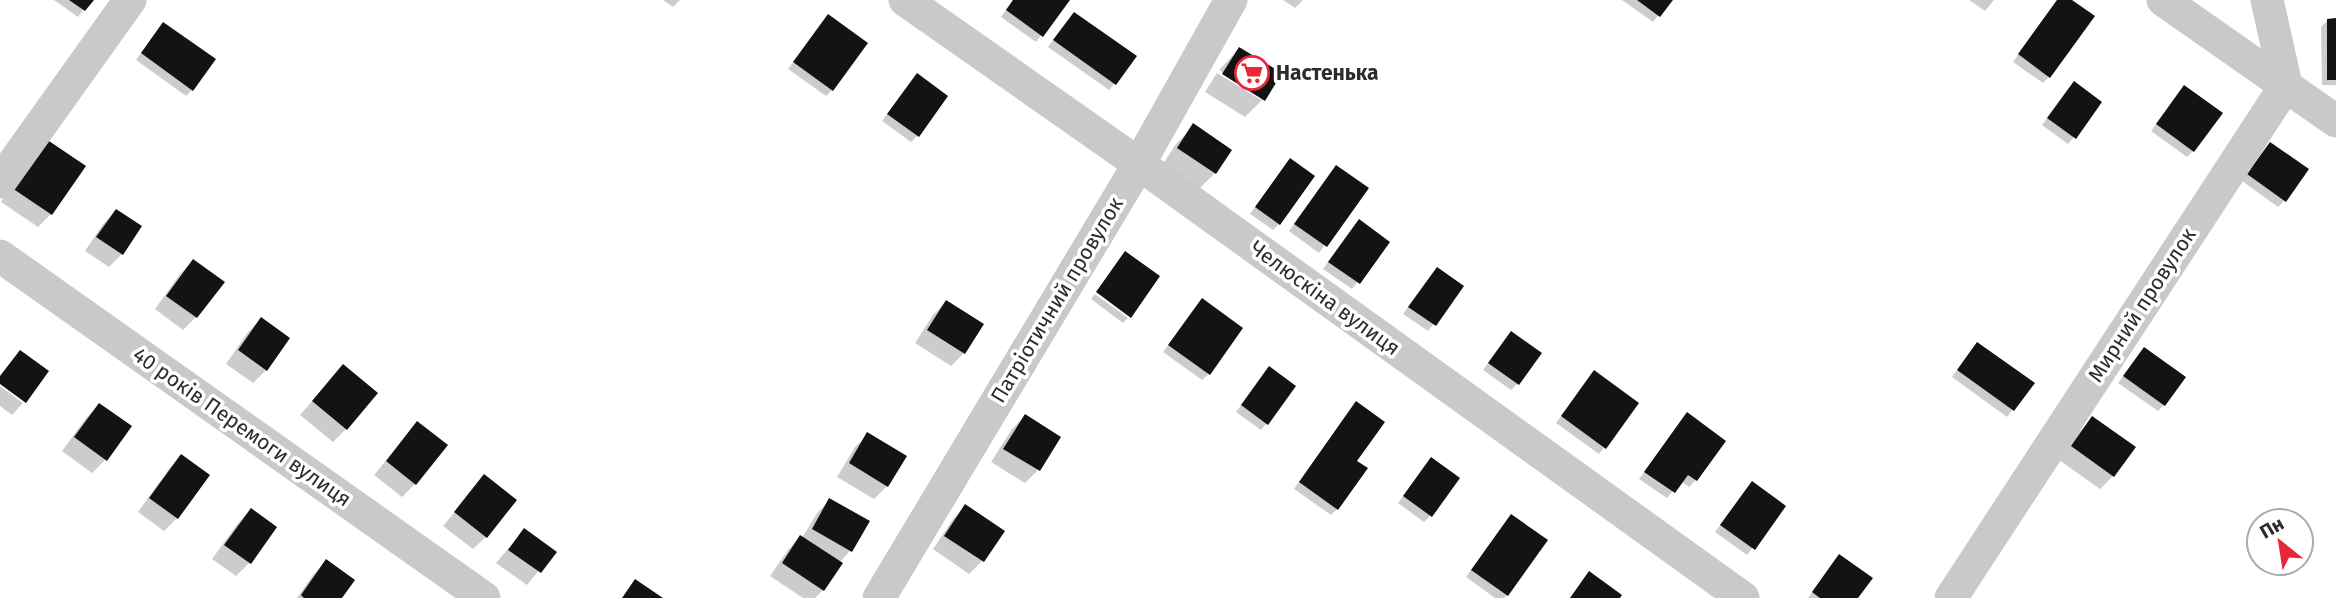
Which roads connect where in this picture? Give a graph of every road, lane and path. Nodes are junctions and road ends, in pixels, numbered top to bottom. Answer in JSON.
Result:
{"nodes":[{"id":1,"x":130,"y":0,"type":"edge"},
{"id":2,"x":905,"y":0,"type":"edge"},
{"id":3,"x":1231,"y":0,"type":"edge"},
{"id":4,"x":2163,"y":0,"type":"edge"},
{"id":5,"x":2267,"y":0,"type":"edge"},
{"id":6,"x":2286,"y":85,"type":"junction"},
{"id":7,"x":2336,"y":121,"type":"edge"},
{"id":8,"x":1139,"y":164,"type":"junction"},
{"id":9,"x":0,"y":182,"type":"edge"},
{"id":10,"x":0,"y":256,"type":"edge"},
{"id":11,"x":484,"y":598,"type":"edge"},
{"id":12,"x":878,"y":598,"type":"edge"},
{"id":13,"x":1743,"y":598,"type":"edge"},
{"id":14,"x":1951,"y":598,"type":"edge"}],
"edges":[{"from":1,"to":9,"type":"street"},
{"from":2,"to":8,"type":"street","name":"Челюскіна вулиця"},
{"from":3,"to":8,"type":"street","name":"Патріотичний провулок"},
{"from":4,"to":6,"type":"street"},
{"from":5,"to":6,"type":"street"},
{"from":6,"to":7,"type":"street"},
{"from":6,"to":14,"type":"street","name":"Мирний провулок"},
{"from":8,"to":12,"type":"street","name":"Патріотичний провулок"},
{"from":8,"to":13,"type":"street","name":"Челюскіна вулиця"},
{"from":10,"to":11,"type":"street","name":"40 років Перемоги вулиця"}]}
